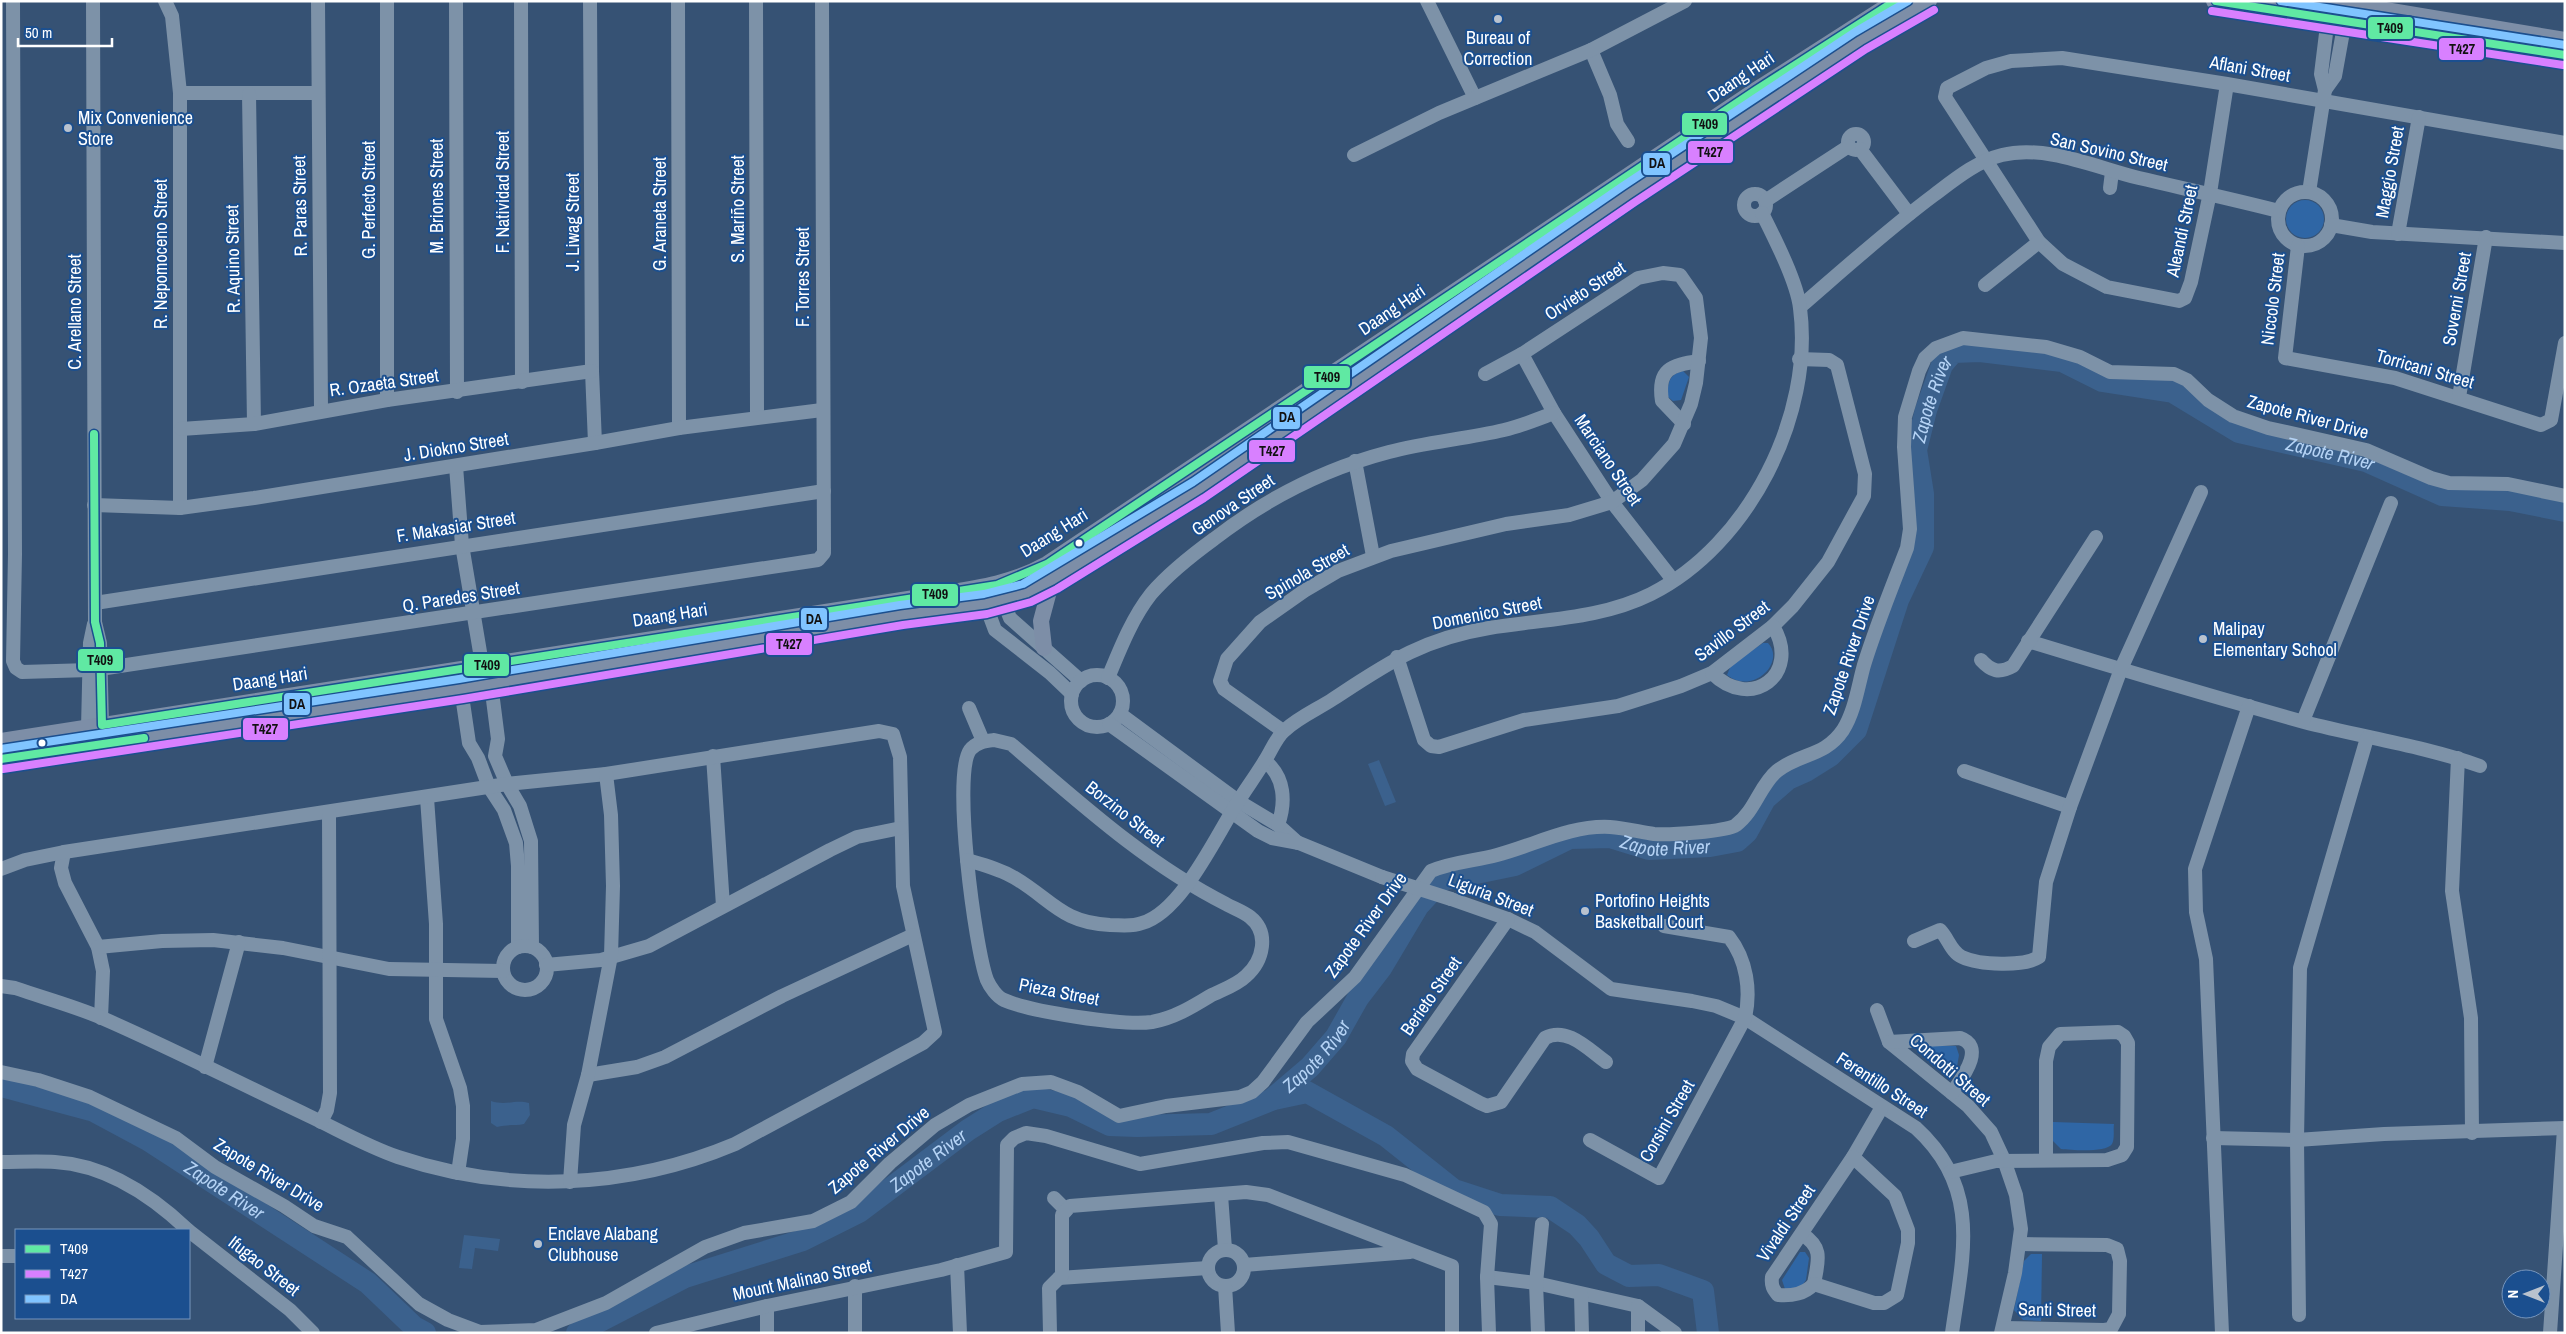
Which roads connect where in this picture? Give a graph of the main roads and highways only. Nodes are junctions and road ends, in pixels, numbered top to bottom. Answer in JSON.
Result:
{"nodes":[{"id":1,"x":1895,"y":1,"type":"edge"},
{"id":2,"x":1929,"y":1,"type":"edge"},
{"id":3,"x":2214,"y":1,"type":"edge"},
{"id":4,"x":2331,"y":1,"type":"edge"},
{"id":5,"x":2565,"y":40,"type":"edge"},
{"id":6,"x":2565,"y":55,"type":"edge"},
{"id":7,"x":1473,"y":290,"type":"junction"},
{"id":8,"x":1052,"y":580,"type":"junction"},
{"id":9,"x":1044,"y":648,"type":"road end"},
{"id":10,"x":1,"y":741,"type":"edge"},
{"id":11,"x":1,"y":759,"type":"edge"}],
"edges":[{"from":1,"to":7,"type":"main road","name":"Daang Hari"},
{"from":2,"to":7,"type":"main road","name":"Daang Hari"},
{"from":3,"to":6,"type":"main road"},
{"from":4,"to":5,"type":"main road"},
{"from":7,"to":8,"type":"main road","name":"Daang Hari"},
{"from":7,"to":10,"type":"main road","name":"Daang Hari"},
{"from":8,"to":9,"type":"main road"},
{"from":8,"to":11,"type":"main road","name":"Daang Hari"}]}
